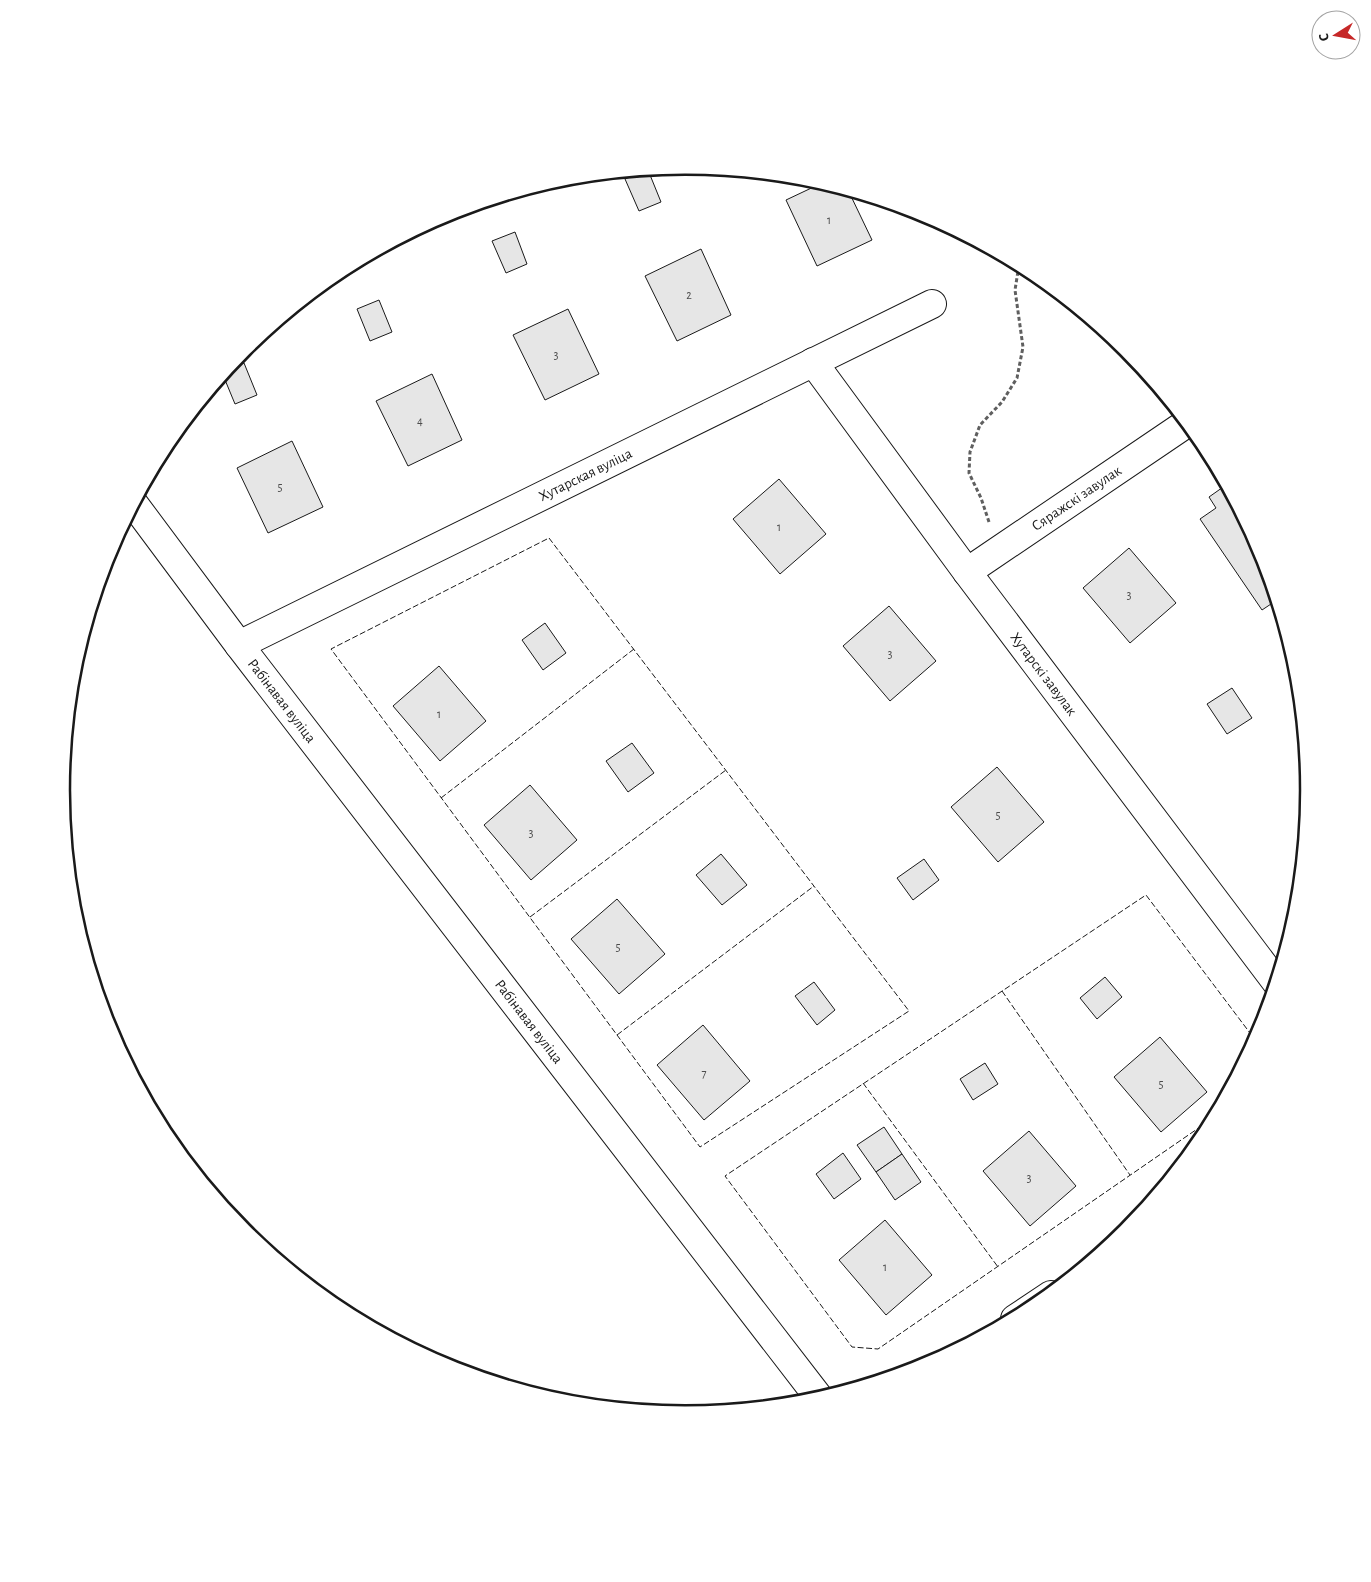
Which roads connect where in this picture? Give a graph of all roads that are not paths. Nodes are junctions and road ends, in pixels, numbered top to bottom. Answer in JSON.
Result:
{"nodes":[{"id":1,"x":932,"y":304,"type":"dead end"},
{"id":2,"x":814,"y":362,"type":"junction"},
{"id":3,"x":1181,"y":427,"type":"edge"},
{"id":4,"x":138,"y":509,"type":"edge"},
{"id":5,"x":967,"y":572,"type":"junction"},
{"id":6,"x":239,"y":645,"type":"junction"},
{"id":7,"x":1272,"y":977,"type":"edge"},
{"id":8,"x":815,"y":1393,"type":"edge"}],
"edges":[{"from":1,"to":2,"type":"street","name":"Хутарская вуліца"},
{"from":2,"to":5,"type":"street","name":"Хутарскі завулак"},
{"from":2,"to":6,"type":"street","name":"Хутарская вуліца"},
{"from":3,"to":5,"type":"street","name":"Сяражскі завулак"},
{"from":4,"to":6,"type":"street","name":"Рабінавая вуліца"},
{"from":5,"to":7,"type":"street","name":"Хутарскі завулак"},
{"from":6,"to":8,"type":"street","name":"Рабінавая вуліца"}]}
